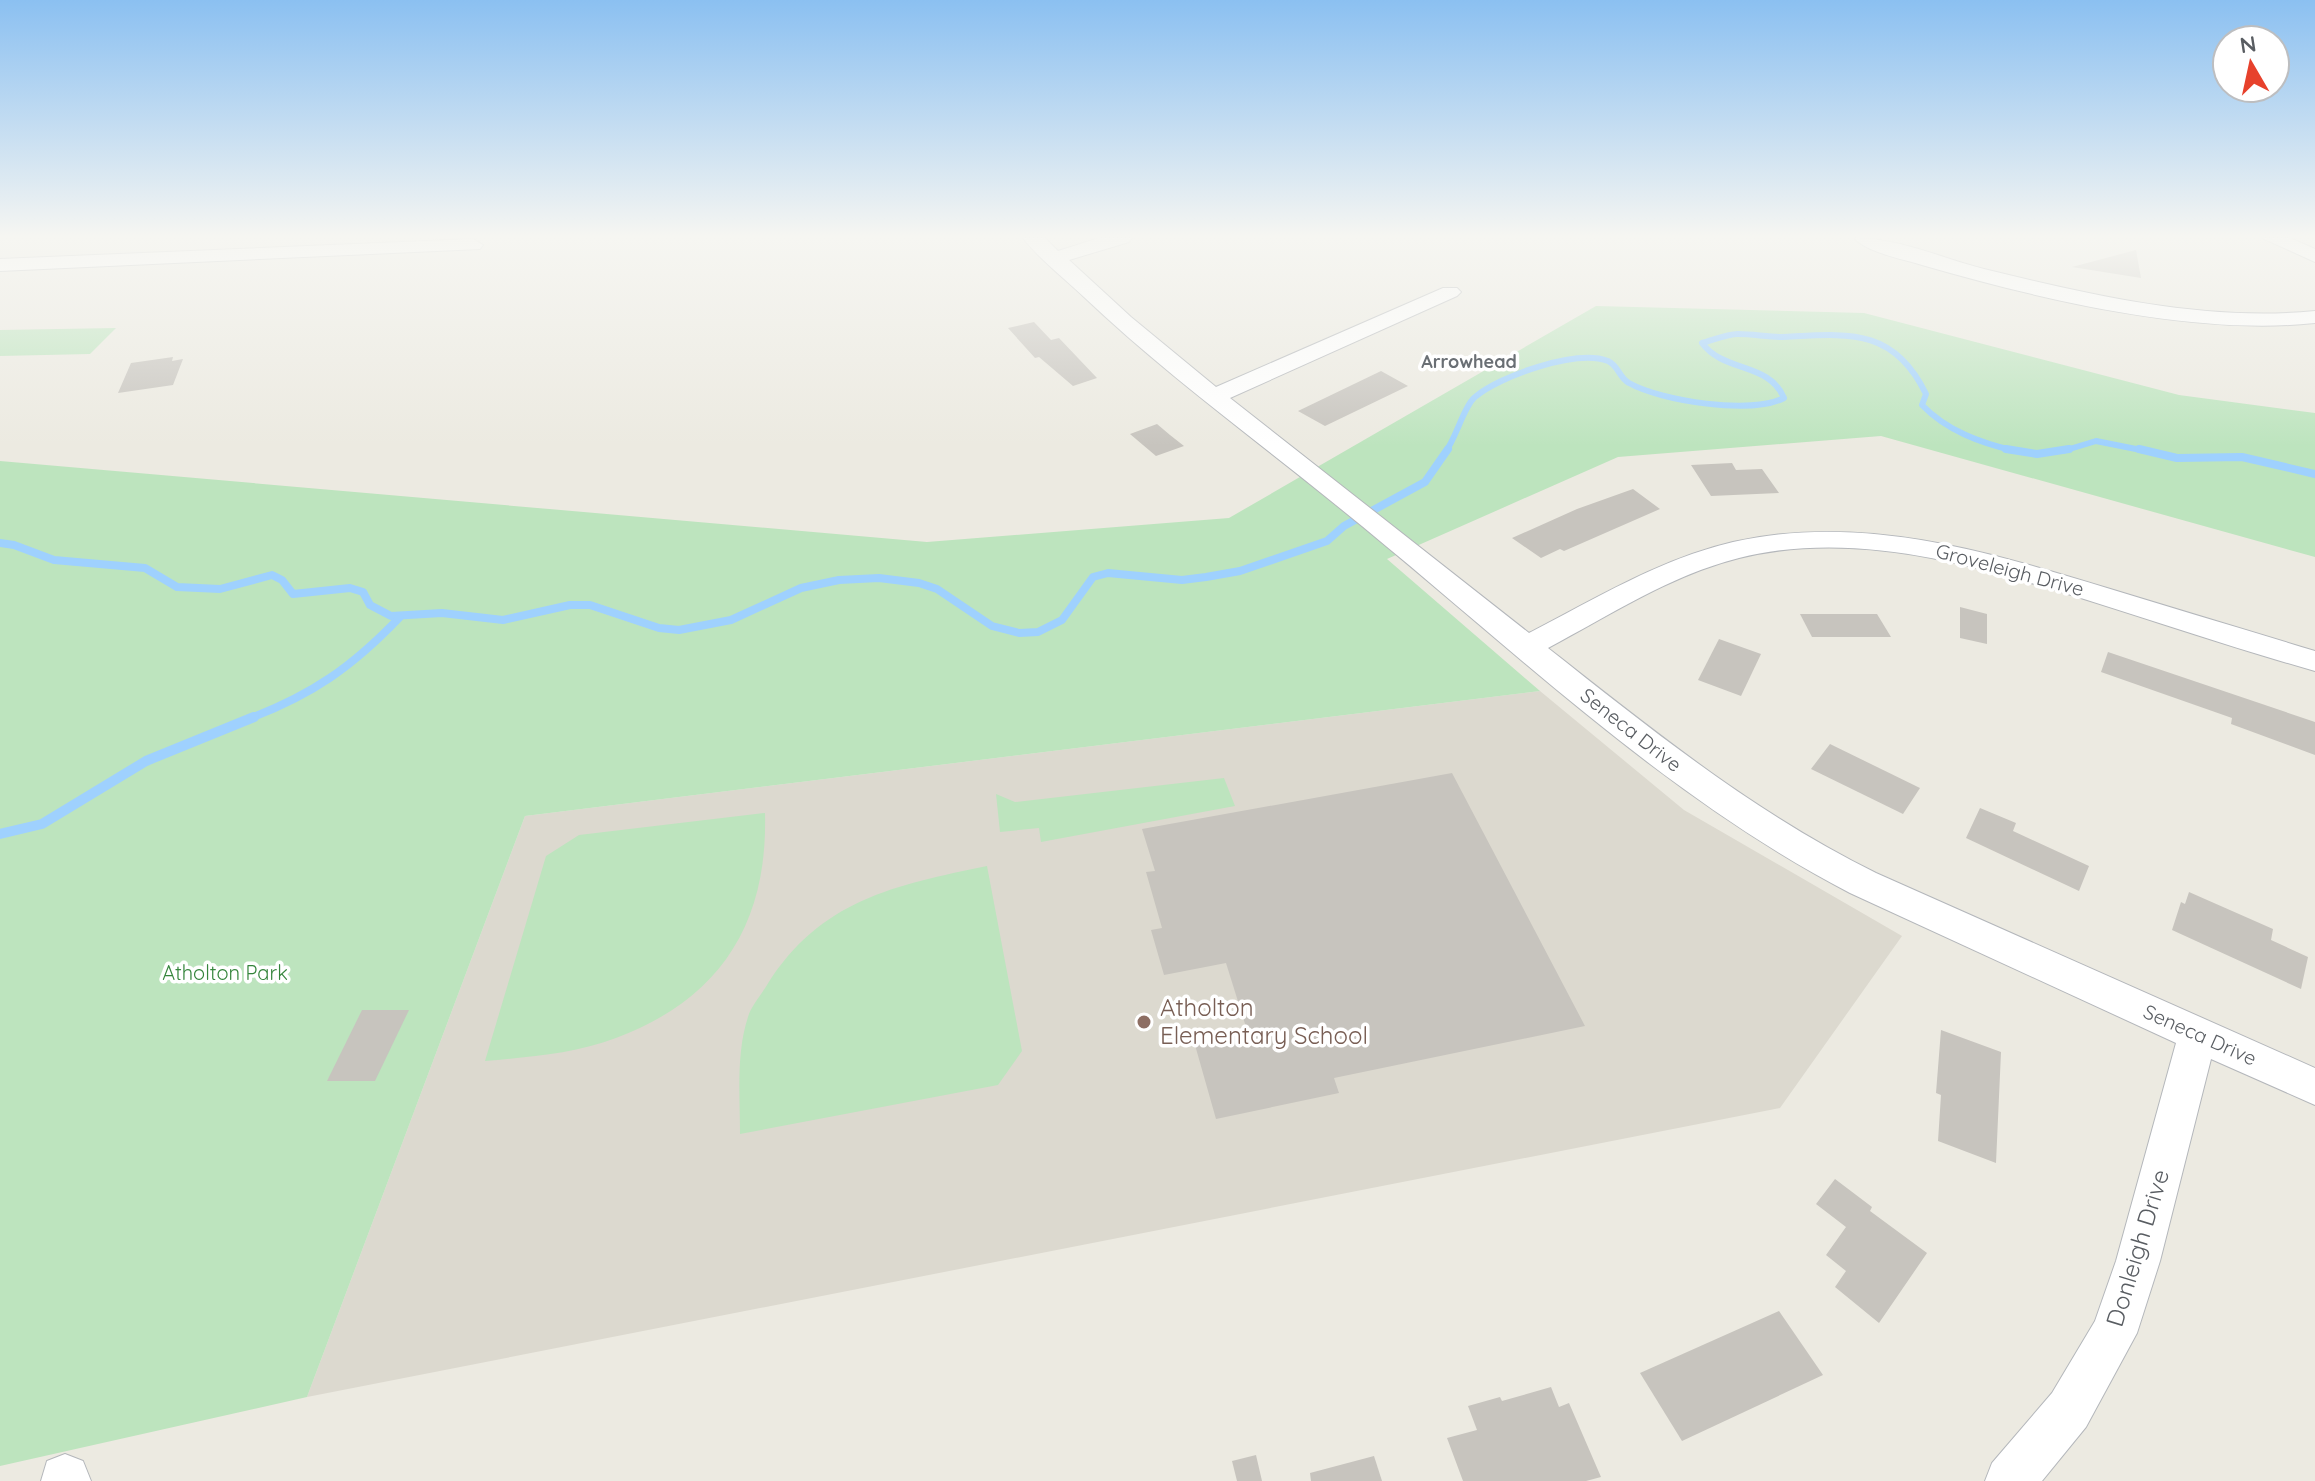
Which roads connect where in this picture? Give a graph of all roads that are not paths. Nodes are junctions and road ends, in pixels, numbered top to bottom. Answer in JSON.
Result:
{"nodes":[{"id":1,"x":1107,"y":307,"type":"edge"},
{"id":2,"x":1416,"y":307,"type":"edge"},
{"id":3,"x":2140,"y":307,"type":"edge"},
{"id":4,"x":2315,"y":317,"type":"edge"},
{"id":5,"x":1213,"y":397,"type":"junction"},
{"id":6,"x":1526,"y":647,"type":"junction"},
{"id":7,"x":2315,"y":661,"type":"edge"},
{"id":8,"x":2198,"y":1034,"type":"junction"},
{"id":9,"x":2315,"y":1087,"type":"edge"},
{"id":10,"x":2010,"y":1481,"type":"edge"}],
"edges":[{"from":1,"to":5,"type":"street","name":"Seneca Drive"},
{"from":2,"to":5,"type":"street"},
{"from":3,"to":4,"type":"street"},
{"from":5,"to":6,"type":"street","name":"Seneca Drive"},
{"from":6,"to":7,"type":"street","name":"Groveleigh Drive"},
{"from":6,"to":8,"type":"street","name":"Seneca Drive"},
{"from":8,"to":9,"type":"street","name":"Seneca Drive"},
{"from":8,"to":10,"type":"street","name":"Donleigh Drive"}]}
